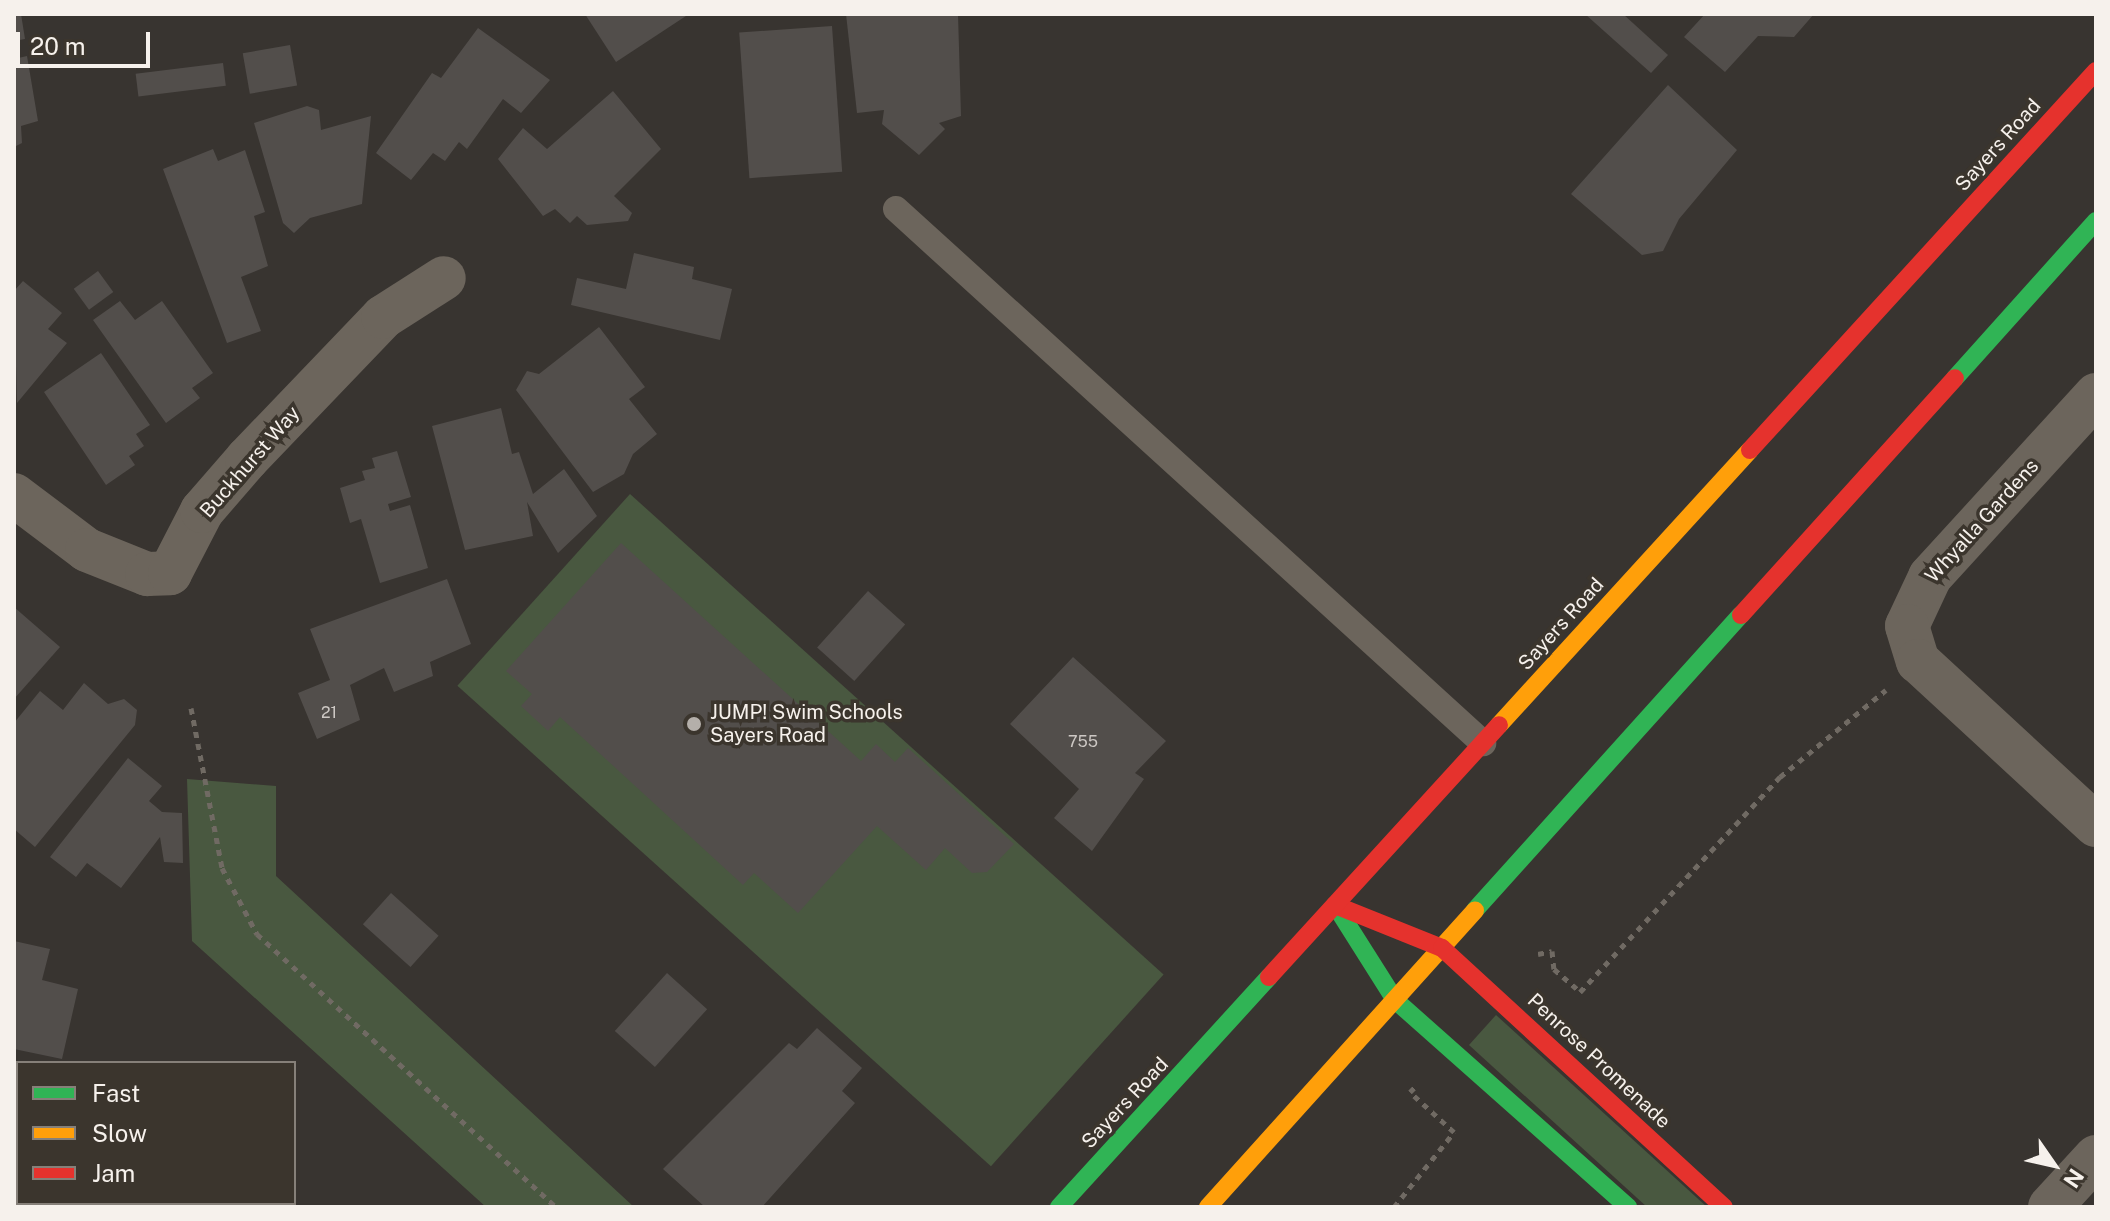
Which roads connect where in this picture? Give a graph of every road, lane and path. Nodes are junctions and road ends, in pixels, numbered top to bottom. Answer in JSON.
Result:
{"nodes":[{"id":1,"x":2096,"y":71,"type":"edge"},
{"id":2,"x":896,"y":209,"type":"dead end"},
{"id":3,"x":2096,"y":221,"type":"edge"},
{"id":4,"x":444,"y":278,"type":"dead end"},
{"id":5,"x":2096,"y":395,"type":"edge"},
{"id":6,"x":14,"y":495,"type":"edge"},
{"id":7,"x":1918,"y":661,"type":"junction"},
{"id":8,"x":191,"y":708,"type":"dead end"},
{"id":9,"x":1483,"y":743,"type":"junction"},
{"id":10,"x":2096,"y":825,"type":"edge"},
{"id":11,"x":1335,"y":905,"type":"junction"},
{"id":12,"x":1442,"y":948,"type":"junction"},
{"id":13,"x":1538,"y":954,"type":"dead end"},
{"id":14,"x":1395,"y":1000,"type":"junction"},
{"id":15,"x":1415,"y":1087,"type":"dead end"},
{"id":16,"x":2096,"y":1157,"type":"edge"},
{"id":17,"x":556,"y":1207,"type":"edge"},
{"id":18,"x":1059,"y":1207,"type":"edge"},
{"id":19,"x":1208,"y":1207,"type":"edge"},
{"id":20,"x":1394,"y":1207,"type":"edge"},
{"id":21,"x":1628,"y":1207,"type":"edge"},
{"id":22,"x":1724,"y":1207,"type":"edge"},
{"id":23,"x":2050,"y":1207,"type":"edge"}],
"edges":[{"from":1,"to":9,"type":"main road","name":"Sayers Road"},
{"from":2,"to":9,"type":"lane"},
{"from":3,"to":12,"type":"main road"},
{"from":4,"to":6,"type":"street","name":"Buckhurst Way"},
{"from":5,"to":7,"type":"street","name":"Whyalla Gardens"},
{"from":7,"to":10,"type":"street"},
{"from":7,"to":13,"type":"path"},
{"from":8,"to":17,"type":"path"},
{"from":9,"to":11,"type":"main road","name":"Sayers Road"},
{"from":11,"to":12,"type":"main road"},
{"from":11,"to":14,"type":"main road"},
{"from":11,"to":18,"type":"main road","name":"Sayers Road"},
{"from":12,"to":14,"type":"main road"},
{"from":12,"to":22,"type":"main road","name":"Penrose Promenade"},
{"from":14,"to":19,"type":"main road"},
{"from":14,"to":21,"type":"main road"},
{"from":15,"to":20,"type":"path"},
{"from":16,"to":23,"type":"street"}]}
